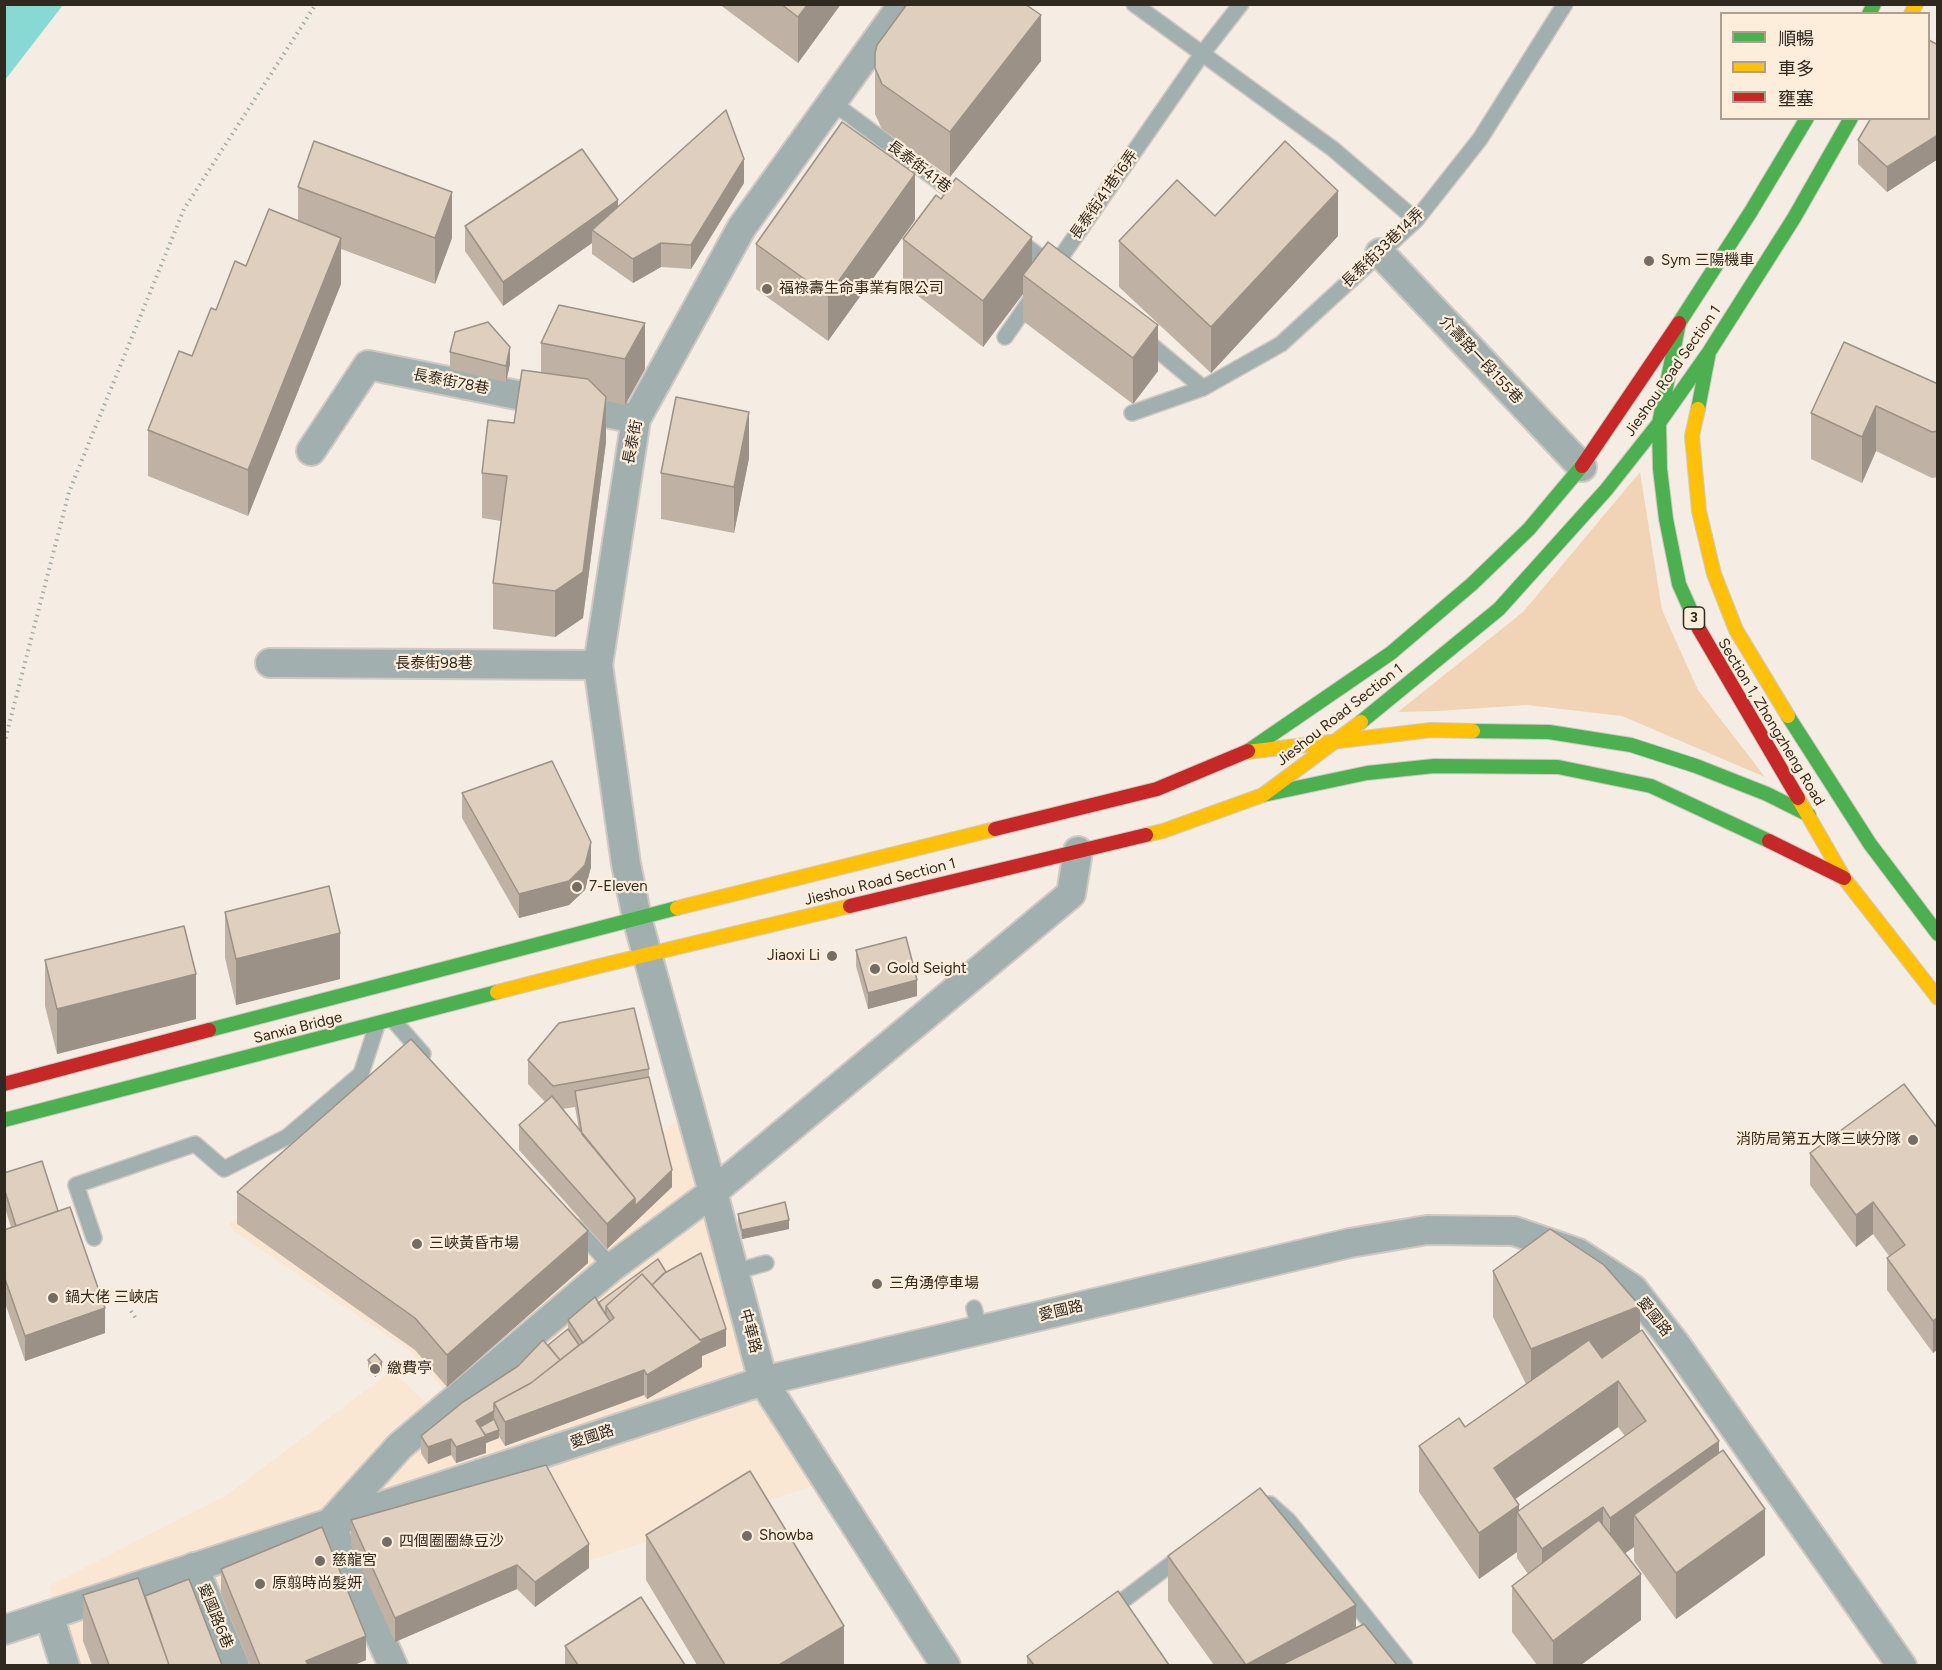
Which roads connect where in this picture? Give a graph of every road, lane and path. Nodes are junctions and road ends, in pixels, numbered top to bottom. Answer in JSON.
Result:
{"nodes":[{"id":1,"x":316,"y":4,"type":"edge"},
{"id":2,"x":903,"y":4,"type":"edge"},
{"id":3,"x":1134,"y":4,"type":"edge"},
{"id":4,"x":1241,"y":4,"type":"edge"},
{"id":5,"x":1564,"y":4,"type":"edge"},
{"id":6,"x":1202,"y":54,"type":"junction"},
{"id":7,"x":832,"y":102,"type":"junction"},
{"id":8,"x":1806,"y":120,"type":"edge"},
{"id":9,"x":1850,"y":120,"type":"edge"},
{"id":10,"x":980,"y":212,"type":"edge"},
{"id":11,"x":1416,"y":219,"type":"junction"},
{"id":12,"x":999,"y":226,"type":"edge"},
{"id":13,"x":1380,"y":253,"type":"junction"},
{"id":14,"x":1058,"y":270,"type":"junction"},
{"id":15,"x":1679,"y":323,"type":"junction"},
{"id":16,"x":1133,"y":331,"type":"edge"},
{"id":17,"x":1005,"y":337,"type":"dead end"},
{"id":18,"x":1709,"y":352,"type":"junction"},
{"id":19,"x":1203,"y":388,"type":"junction"},
{"id":20,"x":1132,"y":413,"type":"dead end"},
{"id":21,"x":636,"y":419,"type":"junction"},
{"id":22,"x":1659,"y":423,"type":"junction"},
{"id":23,"x":311,"y":451,"type":"dead end"},
{"id":24,"x":1582,"y":467,"type":"junction"},
{"id":25,"x":270,"y":663,"type":"dead end"},
{"id":26,"x":597,"y":665,"type":"junction"},
{"id":27,"x":1336,"y":742,"type":"junction"},
{"id":28,"x":4,"y":744,"type":"edge"},
{"id":29,"x":1247,"y":752,"type":"junction"},
{"id":30,"x":1263,"y":795,"type":"junction"},
{"id":31,"x":1806,"y":813,"type":"junction"},
{"id":32,"x":1827,"y":824,"type":"dead end"},
{"id":33,"x":1849,"y":834,"type":"dead end"},
{"id":34,"x":1870,"y":844,"type":"junction"},
{"id":35,"x":1078,"y":852,"type":"junction"},
{"id":36,"x":1844,"y":878,"type":"junction"},
{"id":37,"x":637,"y":918,"type":"junction"},
{"id":38,"x":591,"y":930,"type":"joint"},
{"id":39,"x":1938,"y":934,"type":"edge"},
{"id":40,"x":647,"y":955,"type":"junction"},
{"id":41,"x":599,"y":966,"type":"joint"},
{"id":42,"x":1938,"y":998,"type":"edge"},
{"id":43,"x":394,"y":1021,"type":"junction"},
{"id":44,"x":377,"y":1025,"type":"junction"},
{"id":45,"x":433,"y":1065,"type":"edge"},
{"id":46,"x":4,"y":1084,"type":"edge"},
{"id":47,"x":8,"y":1119,"type":"edge"},
{"id":48,"x":721,"y":1202,"type":"junction"},
{"id":49,"x":565,"y":1214,"type":"edge"},
{"id":50,"x":94,"y":1238,"type":"dead end"},
{"id":51,"x":766,"y":1263,"type":"dead end"},
{"id":52,"x":612,"y":1267,"type":"junction"},
{"id":53,"x":734,"y":1272,"type":"junction"},
{"id":54,"x":131,"y":1311,"type":"dead end"},
{"id":55,"x":137,"y":1320,"type":"dead end"},
{"id":56,"x":763,"y":1381,"type":"junction"},
{"id":57,"x":1252,"y":1502,"type":"edge"},
{"id":58,"x":330,"y":1523,"type":"junction"},
{"id":59,"x":1196,"y":1545,"type":"edge"},
{"id":60,"x":194,"y":1568,"type":"junction"},
{"id":61,"x":49,"y":1615,"type":"junction"},
{"id":62,"x":1093,"y":1623,"type":"edge"},
{"id":63,"x":4,"y":1630,"type":"edge"},
{"id":64,"x":64,"y":1665,"type":"edge"},
{"id":65,"x":235,"y":1665,"type":"edge"},
{"id":66,"x":393,"y":1665,"type":"edge"},
{"id":67,"x":946,"y":1665,"type":"edge"},
{"id":68,"x":1405,"y":1665,"type":"edge"},
{"id":69,"x":1902,"y":1665,"type":"edge"}],
"edges":[{"from":1,"to":28,"type":"path"},
{"from":2,"to":7,"type":"street","name":"長泰街"},
{"from":3,"to":6,"type":"lane"},
{"from":4,"to":6,"type":"lane","name":"長泰街41巷16弄"},
{"from":5,"to":11,"type":"lane","name":"長泰街33巷14弄"},
{"from":6,"to":11,"type":"lane"},
{"from":6,"to":14,"type":"lane","name":"長泰街41巷16弄"},
{"from":7,"to":10,"type":"lane","name":"長泰街41巷"},
{"from":7,"to":21,"type":"street","name":"長泰街"},
{"from":8,"to":15,"type":"main road","name":"Jieshou Road Section 1","number":"3"},
{"from":9,"to":18,"type":"main road","name":"Jieshou Road Section 1","number":"3"},
{"from":11,"to":13,"type":"lane","name":"長泰街33巷14弄"},
{"from":12,"to":14,"type":"lane"},
{"from":13,"to":19,"type":"lane","name":"長泰街33巷14弄"},
{"from":13,"to":24,"type":"street","name":"介壽路一段155巷"},
{"from":14,"to":17,"type":"lane","name":"長泰街41巷16弄"},
{"from":15,"to":22,"type":"main road","name":"Section 1, Zhongzheng Road","number":"3"},
{"from":15,"to":24,"type":"main road","name":"Jieshou Road Section 1"},
{"from":16,"to":19,"type":"lane"},
{"from":18,"to":22,"type":"main road","name":"Jieshou Road Section 1"},
{"from":18,"to":34,"type":"main road","name":"Section 1, Zhongzheng Road","number":"3"},
{"from":19,"to":20,"type":"lane","name":"長泰街33巷14弄"},
{"from":21,"to":23,"type":"street","name":"長泰街78巷"},
{"from":21,"to":26,"type":"street","name":"長泰街"},
{"from":22,"to":27,"type":"main road","name":"Jieshou Road Section 1"},
{"from":22,"to":31,"type":"main road","name":"Section 1, Zhongzheng Road","number":"3"},
{"from":24,"to":29,"type":"main road","name":"Jieshou Road Section 1"},
{"from":25,"to":26,"type":"street","name":"長泰街98巷"},
{"from":26,"to":37,"type":"street","name":"長泰街"},
{"from":27,"to":29,"type":"main road"},
{"from":27,"to":30,"type":"main road","name":"Jieshou Road Section 1"},
{"from":27,"to":31,"type":"main road"},
{"from":29,"to":37,"type":"main road","name":"Jieshou Road Section 1"},
{"from":30,"to":35,"type":"main road","name":"Jieshou Road Section 1"},
{"from":30,"to":36,"type":"main road"},
{"from":31,"to":32,"type":"main road"},
{"from":31,"to":36,"type":"main road","name":"Section 1, Zhongzheng Road","number":"3"},
{"from":33,"to":34,"type":"main road"},
{"from":34,"to":39,"type":"main road","name":"Section 1, Zhongzheng Road","number":"3"},
{"from":35,"to":40,"type":"main road","name":"Jieshou Road Section 1"},
{"from":35,"to":48,"type":"street"},
{"from":36,"to":42,"type":"main road","name":"Section 1, Zhongzheng Road","number":"3"},
{"from":37,"to":38,"type":"main road","name":"Jieshou Road Section 1"},
{"from":37,"to":40,"type":"street","name":"長泰街"},
{"from":38,"to":46,"type":"main road","name":"Sanxia Bridge"},
{"from":40,"to":41,"type":"main road","name":"Jieshou Road Section 1"},
{"from":40,"to":48,"type":"street","name":"中華路"},
{"from":41,"to":43,"type":"main road","name":"Sanxia Bridge"},
{"from":43,"to":44,"type":"main road","name":"Sanxia Bridge"},
{"from":43,"to":45,"type":"lane"},
{"from":44,"to":47,"type":"main road","name":"Sanxia Bridge"},
{"from":44,"to":50,"type":"lane"},
{"from":48,"to":52,"type":"street"},
{"from":48,"to":53,"type":"street","name":"中華路"},
{"from":49,"to":52,"type":"lane"},
{"from":51,"to":53,"type":"lane"},
{"from":52,"to":58,"type":"street"},
{"from":53,"to":56,"type":"street","name":"中華路"},
{"from":54,"to":55,"type":"path"},
{"from":56,"to":58,"type":"street","name":"愛國路"},
{"from":56,"to":67,"type":"street","name":"中華路"},
{"from":56,"to":69,"type":"street","name":"愛國路"},
{"from":57,"to":68,"type":"lane"},
{"from":58,"to":60,"type":"street","name":"愛國路"},
{"from":58,"to":66,"type":"street"},
{"from":59,"to":62,"type":"lane"},
{"from":60,"to":61,"type":"street","name":"愛國路"},
{"from":60,"to":65,"type":"street","name":"愛國路6巷"},
{"from":61,"to":63,"type":"street","name":"愛國路"},
{"from":61,"to":64,"type":"street"}]}
